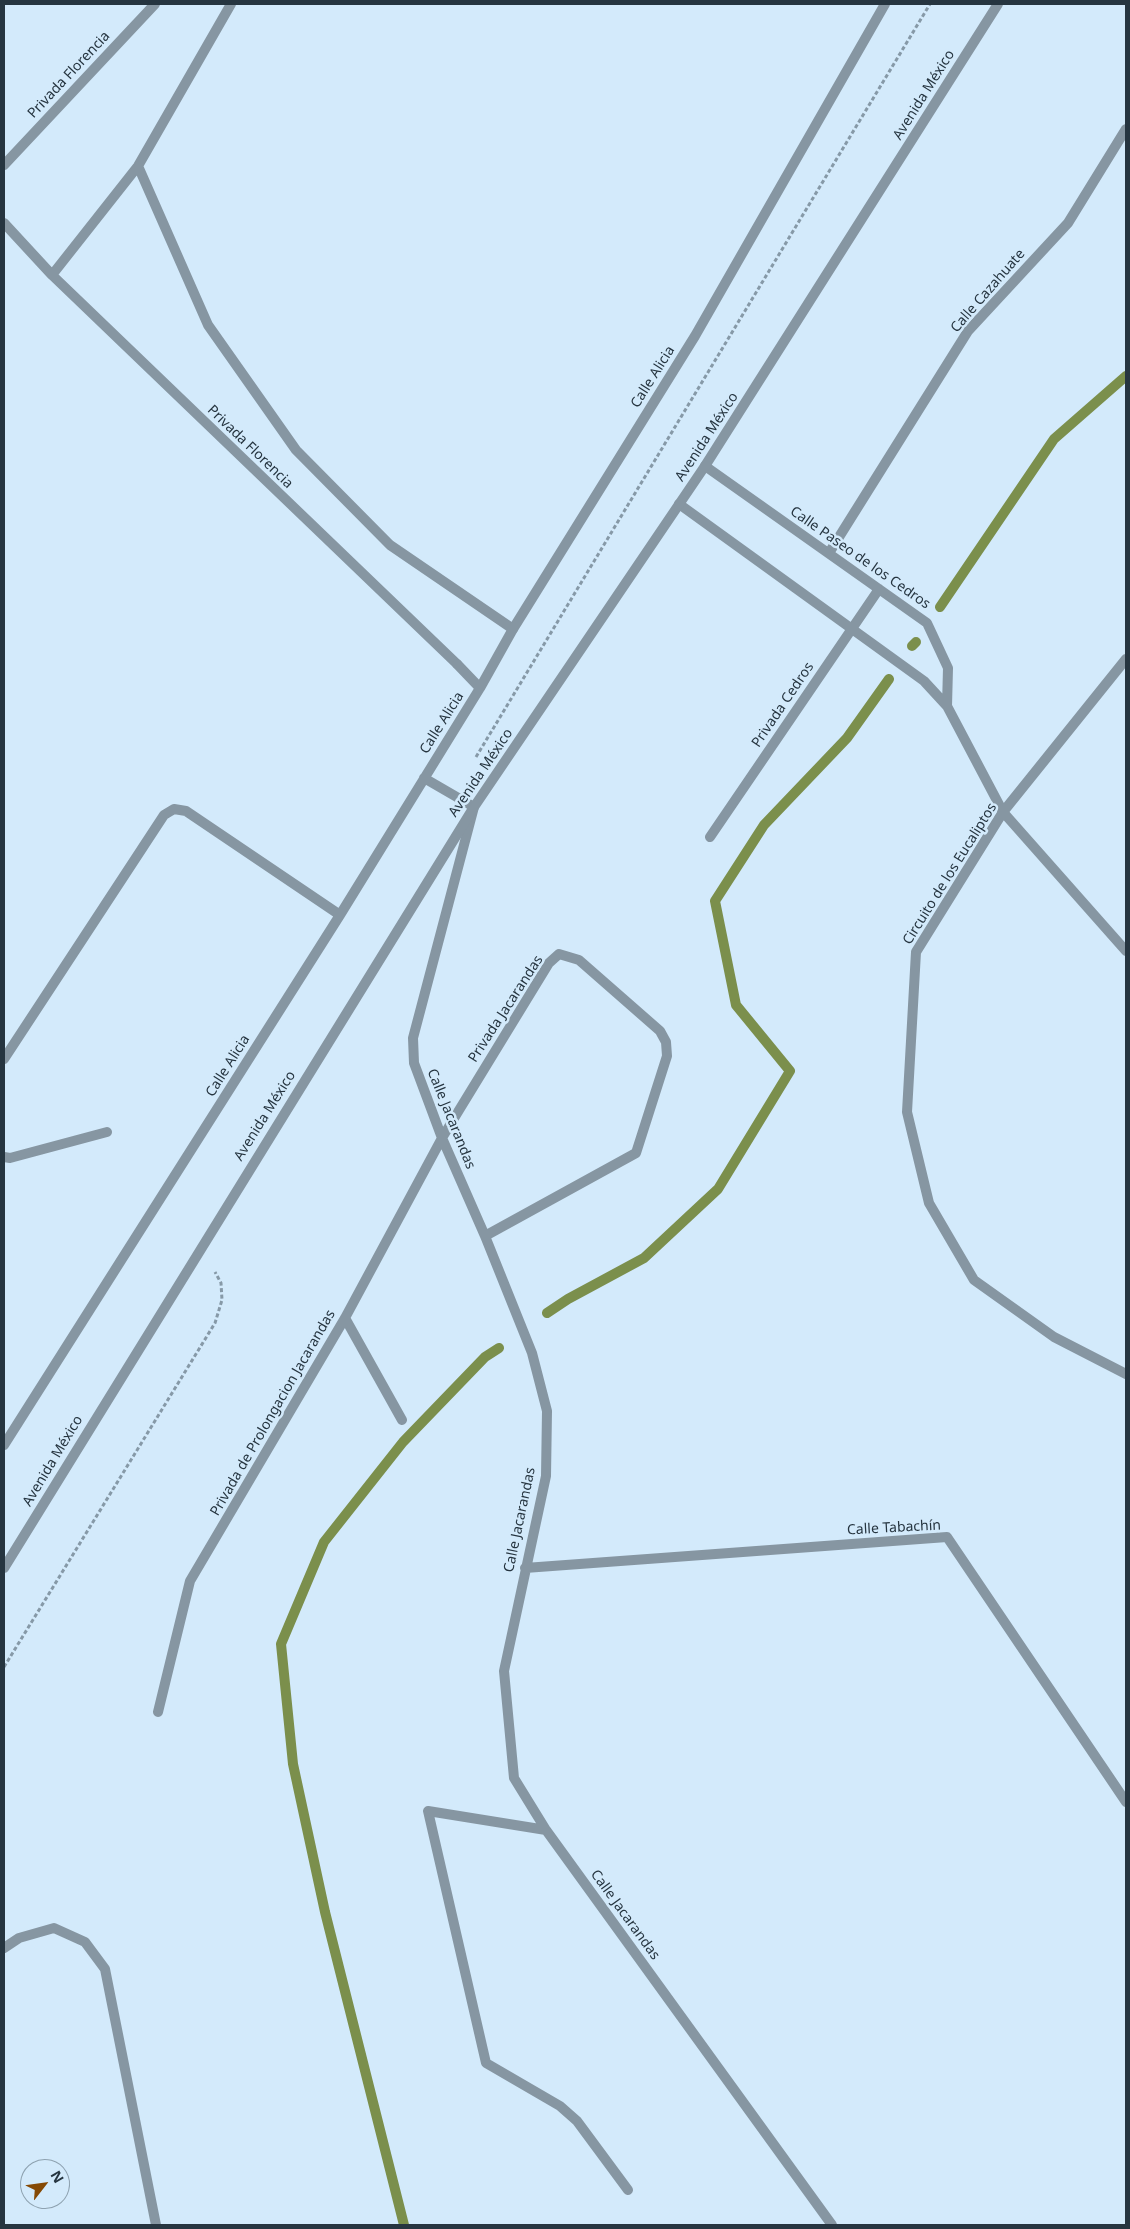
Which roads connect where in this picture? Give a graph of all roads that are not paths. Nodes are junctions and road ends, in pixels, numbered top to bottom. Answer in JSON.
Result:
{"nodes":[{"id":1,"x":155,"y":4,"type":"edge"},
{"id":2,"x":231,"y":4,"type":"edge"},
{"id":3,"x":885,"y":4,"type":"edge"},
{"id":4,"x":998,"y":4,"type":"edge"},
{"id":5,"x":1126,"y":129,"type":"edge"},
{"id":6,"x":4,"y":165,"type":"edge"},
{"id":7,"x":138,"y":166,"type":"junction"},
{"id":8,"x":4,"y":223,"type":"edge"},
{"id":9,"x":52,"y":274,"type":"junction"},
{"id":10,"x":705,"y":466,"type":"junction"},
{"id":11,"x":679,"y":504,"type":"junction"},
{"id":12,"x":828,"y":553,"type":"junction"},
{"id":13,"x":879,"y":589,"type":"junction"},
{"id":14,"x":513,"y":628,"type":"junction"},
{"id":15,"x":852,"y":628,"type":"junction"},
{"id":16,"x":1126,"y":660,"type":"edge"},
{"id":17,"x":480,"y":688,"type":"junction"},
{"id":18,"x":946,"y":706,"type":"junction"},
{"id":19,"x":424,"y":778,"type":"junction"},
{"id":20,"x":474,"y":807,"type":"junction"},
{"id":21,"x":1003,"y":812,"type":"junction"},
{"id":22,"x":710,"y":837,"type":"dead end"},
{"id":23,"x":340,"y":915,"type":"junction"},
{"id":24,"x":1126,"y":951,"type":"edge"},
{"id":25,"x":4,"y":1059,"type":"edge"},
{"id":26,"x":107,"y":1132,"type":"dead end"},
{"id":27,"x":442,"y":1138,"type":"junction"},
{"id":28,"x":4,"y":1157,"type":"edge"},
{"id":29,"x":484,"y":1236,"type":"junction"},
{"id":30,"x":345,"y":1318,"type":"junction"},
{"id":31,"x":1126,"y":1374,"type":"edge"},
{"id":32,"x":402,"y":1420,"type":"dead end"},
{"id":33,"x":4,"y":1445,"type":"edge"},
{"id":34,"x":4,"y":1568,"type":"edge"},
{"id":35,"x":525,"y":1568,"type":"junction"},
{"id":36,"x":158,"y":1712,"type":"dead end"},
{"id":37,"x":1126,"y":1802,"type":"edge"},
{"id":38,"x":546,"y":1830,"type":"junction"},
{"id":39,"x":4,"y":1948,"type":"edge"},
{"id":40,"x":628,"y":2190,"type":"dead end"},
{"id":41,"x":156,"y":2225,"type":"edge"},
{"id":42,"x":832,"y":2225,"type":"edge"}],
"edges":[{"from":1,"to":6,"type":"street","name":"Privada Florencia"},
{"from":2,"to":7,"type":"street"},
{"from":3,"to":14,"type":"street","name":"Calle Alicia"},
{"from":4,"to":10,"type":"street","name":"Avenida México"},
{"from":5,"to":12,"type":"street","name":"Calle Cazahuate"},
{"from":7,"to":9,"type":"street"},
{"from":7,"to":14,"type":"street"},
{"from":8,"to":9,"type":"street","name":"Privada Florencia"},
{"from":9,"to":17,"type":"street","name":"Privada Florencia"},
{"from":10,"to":11,"type":"street","name":"Avenida México"},
{"from":10,"to":12,"type":"street","name":"Calle Paseo de los Cedros"},
{"from":11,"to":15,"type":"street"},
{"from":11,"to":20,"type":"street","name":"Avenida México"},
{"from":12,"to":13,"type":"street","name":"Calle Paseo de los Cedros"},
{"from":13,"to":15,"type":"street","name":"Privada Cedros"},
{"from":13,"to":18,"type":"street","name":"Calle Paseo de los Cedros"},
{"from":14,"to":17,"type":"street","name":"Calle Alicia"},
{"from":15,"to":18,"type":"street"},
{"from":15,"to":22,"type":"street","name":"Privada Cedros"},
{"from":16,"to":21,"type":"street","name":"Circuito de los Eucaliptos"},
{"from":17,"to":19,"type":"street","name":"Calle Alicia"},
{"from":18,"to":21,"type":"street"},
{"from":19,"to":20,"type":"street"},
{"from":19,"to":23,"type":"street","name":"Calle Alicia"},
{"from":20,"to":27,"type":"street","name":"Calle Jacarandas"},
{"from":20,"to":34,"type":"street","name":"Avenida México"},
{"from":21,"to":24,"type":"street"},
{"from":21,"to":31,"type":"street","name":"Circuito de los Eucaliptos"},
{"from":23,"to":25,"type":"street"},
{"from":23,"to":33,"type":"street","name":"Calle Alicia"},
{"from":26,"to":28,"type":"street"},
{"from":27,"to":29,"type":"street","name":"Calle Jacarandas"},
{"from":27,"to":29,"type":"street","name":"Privada Jacarandas"},
{"from":27,"to":30,"type":"street","name":"Privada de Prolongacion Jacarandas"},
{"from":29,"to":35,"type":"street","name":"Calle Jacarandas"},
{"from":30,"to":32,"type":"street"},
{"from":30,"to":36,"type":"street","name":"Privada de Prolongacion Jacarandas"},
{"from":35,"to":37,"type":"street","name":"Calle Tabachín"},
{"from":35,"to":38,"type":"street","name":"Calle Jacarandas"},
{"from":38,"to":40,"type":"street"},
{"from":38,"to":42,"type":"street","name":"Calle Jacarandas"},
{"from":39,"to":41,"type":"street"}]}
